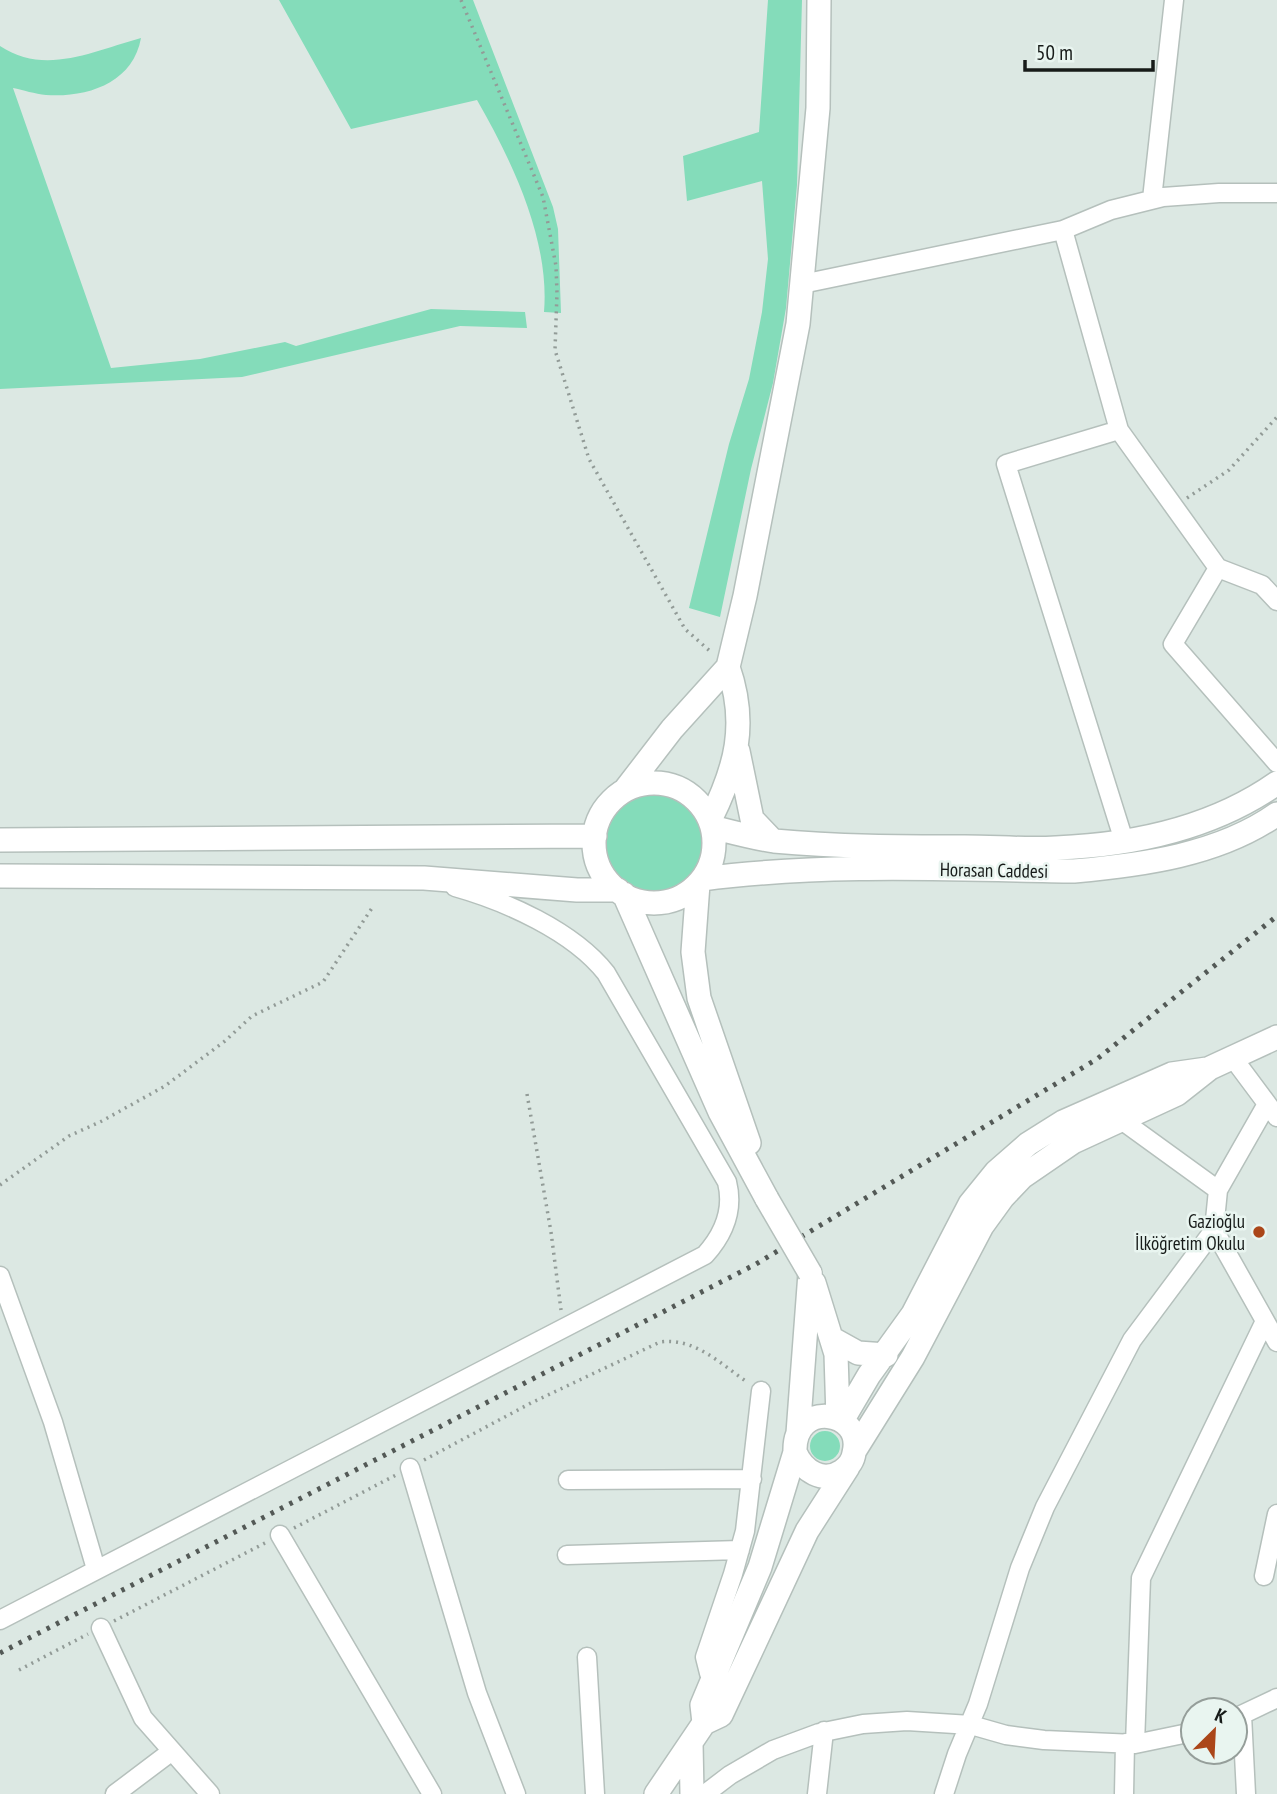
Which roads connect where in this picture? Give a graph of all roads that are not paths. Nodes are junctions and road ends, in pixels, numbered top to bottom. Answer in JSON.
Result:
{"nodes":[{"id":1,"x":819,"y":0,"type":"edge"},
{"id":2,"x":1174,"y":0,"type":"edge"},
{"id":3,"x":1277,"y":193,"type":"edge"},
{"id":4,"x":1153,"y":199,"type":"junction"},
{"id":5,"x":1063,"y":230,"type":"junction"},
{"id":6,"x":802,"y":284,"type":"junction"},
{"id":7,"x":1119,"y":430,"type":"junction"},
{"id":8,"x":1218,"y":568,"type":"junction"},
{"id":9,"x":1277,"y":601,"type":"edge"},
{"id":10,"x":728,"y":667,"type":"junction"},
{"id":11,"x":737,"y":746,"type":"junction"},
{"id":12,"x":1277,"y":763,"type":"edge"},
{"id":13,"x":1277,"y":783,"type":"edge"},
{"id":14,"x":625,"y":790,"type":"junction"},
{"id":15,"x":1277,"y":814,"type":"edge"},
{"id":16,"x":711,"y":823,"type":"junction"},
{"id":17,"x":595,"y":836,"type":"junction"},
{"id":18,"x":0,"y":840,"type":"edge"},
{"id":19,"x":772,"y":840,"type":"junction"},
{"id":20,"x":1124,"y":841,"type":"junction"},
{"id":21,"x":0,"y":876,"type":"edge"},
{"id":22,"x":424,"y":878,"type":"junction"},
{"id":23,"x":700,"y":881,"type":"junction"},
{"id":24,"x":621,"y":892,"type":"junction"},
{"id":25,"x":1277,"y":1037,"type":"edge"},
{"id":26,"x":1233,"y":1058,"type":"junction"},
{"id":27,"x":1210,"y":1068,"type":"junction"},
{"id":28,"x":1272,"y":1110,"type":"edge"},
{"id":29,"x":1120,"y":1119,"type":"junction"},
{"id":30,"x":1218,"y":1190,"type":"junction"},
{"id":31,"x":767,"y":1199,"type":"junction"},
{"id":32,"x":1214,"y":1230,"type":"junction"},
{"id":33,"x":810,"y":1273,"type":"junction"},
{"id":34,"x":0,"y":1276,"type":"edge"},
{"id":35,"x":1265,"y":1321,"type":"junction"},
{"id":36,"x":831,"y":1338,"type":"junction"},
{"id":37,"x":1277,"y":1342,"type":"edge"},
{"id":38,"x":886,"y":1355,"type":"junction"},
{"id":39,"x":761,"y":1391,"type":"road end"},
{"id":40,"x":840,"y":1420,"type":"junction"},
{"id":41,"x":796,"y":1442,"type":"junction"},
{"id":42,"x":851,"y":1458,"type":"junction"},
{"id":43,"x":410,"y":1468,"type":"road end"},
{"id":44,"x":752,"y":1479,"type":"junction"},
{"id":45,"x":568,"y":1480,"type":"dead end"},
{"id":46,"x":1277,"y":1514,"type":"edge"},
{"id":47,"x":280,"y":1535,"type":"road end"},
{"id":48,"x":740,"y":1550,"type":"junction"},
{"id":49,"x":567,"y":1555,"type":"dead end"},
{"id":50,"x":96,"y":1569,"type":"junction"},
{"id":51,"x":1264,"y":1576,"type":"dead end"},
{"id":52,"x":0,"y":1620,"type":"edge"},
{"id":53,"x":101,"y":1628,"type":"road end"},
{"id":54,"x":587,"y":1657,"type":"dead end"},
{"id":55,"x":713,"y":1679,"type":"junction"},
{"id":56,"x":1277,"y":1698,"type":"edge"},
{"id":57,"x":1249,"y":1711,"type":"edge"},
{"id":58,"x":704,"y":1723,"type":"junction"},
{"id":59,"x":971,"y":1725,"type":"junction"},
{"id":60,"x":824,"y":1731,"type":"junction"},
{"id":61,"x":1179,"y":1734,"type":"edge"},
{"id":62,"x":691,"y":1743,"type":"junction"},
{"id":63,"x":1130,"y":1743,"type":"junction"},
{"id":64,"x":172,"y":1751,"type":"junction"},
{"id":65,"x":1243,"y":1766,"type":"edge"},
{"id":66,"x":115,"y":1794,"type":"edge"},
{"id":67,"x":210,"y":1794,"type":"edge"},
{"id":68,"x":432,"y":1794,"type":"edge"},
{"id":69,"x":516,"y":1794,"type":"edge"},
{"id":70,"x":595,"y":1794,"type":"edge"},
{"id":71,"x":656,"y":1794,"type":"edge"},
{"id":72,"x":692,"y":1794,"type":"edge"},
{"id":73,"x":705,"y":1794,"type":"edge"},
{"id":74,"x":817,"y":1794,"type":"edge"},
{"id":75,"x":944,"y":1794,"type":"edge"},
{"id":76,"x":1124,"y":1794,"type":"edge"},
{"id":77,"x":1246,"y":1794,"type":"edge"}],
"edges":[{"from":1,"to":6,"type":"street"},
{"from":2,"to":4,"type":"street"},
{"from":3,"to":4,"type":"street"},
{"from":4,"to":5,"type":"street"},
{"from":5,"to":6,"type":"street"},
{"from":5,"to":7,"type":"street"},
{"from":6,"to":10,"type":"street"},
{"from":7,"to":8,"type":"street"},
{"from":7,"to":20,"type":"street"},
{"from":8,"to":9,"type":"street"},
{"from":8,"to":12,"type":"street"},
{"from":10,"to":11,"type":"street"},
{"from":10,"to":14,"type":"street"},
{"from":11,"to":16,"type":"street"},
{"from":11,"to":19,"type":"street"},
{"from":13,"to":20,"type":"street","name":"Horasan Caddesi"},
{"from":14,"to":16,"type":"street"},
{"from":14,"to":17,"type":"street"},
{"from":15,"to":23,"type":"street","name":"Horasan Caddesi"},
{"from":16,"to":19,"type":"street","name":"Horasan Caddesi"},
{"from":16,"to":23,"type":"street"},
{"from":17,"to":18,"type":"street"},
{"from":17,"to":24,"type":"street"},
{"from":19,"to":20,"type":"street","name":"Horasan Caddesi"},
{"from":21,"to":22,"type":"street"},
{"from":22,"to":24,"type":"street"},
{"from":22,"to":50,"type":"street"},
{"from":23,"to":24,"type":"street"},
{"from":23,"to":31,"type":"street"},
{"from":24,"to":31,"type":"street"},
{"from":25,"to":26,"type":"street"},
{"from":26,"to":27,"type":"street"},
{"from":26,"to":28,"type":"street"},
{"from":27,"to":29,"type":"street"},
{"from":27,"to":38,"type":"street"},
{"from":28,"to":30,"type":"street"},
{"from":29,"to":30,"type":"street"},
{"from":29,"to":42,"type":"street"},
{"from":30,"to":32,"type":"street"},
{"from":31,"to":33,"type":"street","bridge":true},
{"from":32,"to":35,"type":"street"},
{"from":32,"to":59,"type":"street"},
{"from":33,"to":36,"type":"street"},
{"from":33,"to":41,"type":"street"},
{"from":34,"to":50,"type":"street"},
{"from":35,"to":37,"type":"street"},
{"from":35,"to":63,"type":"street"},
{"from":36,"to":38,"type":"street"},
{"from":36,"to":40,"type":"street"},
{"from":38,"to":40,"type":"street"},
{"from":39,"to":44,"type":"street"},
{"from":40,"to":41,"type":"street"},
{"from":40,"to":42,"type":"street"},
{"from":41,"to":42,"type":"street"},
{"from":41,"to":55,"type":"street"},
{"from":42,"to":58,"type":"street"},
{"from":43,"to":69,"type":"street"},
{"from":44,"to":45,"type":"street"},
{"from":44,"to":48,"type":"street"},
{"from":46,"to":51,"type":"street"},
{"from":47,"to":68,"type":"street"},
{"from":48,"to":49,"type":"street"},
{"from":48,"to":55,"type":"street"},
{"from":50,"to":52,"type":"street"},
{"from":53,"to":64,"type":"street"},
{"from":54,"to":70,"type":"street"},
{"from":55,"to":58,"type":"street"},
{"from":56,"to":57,"type":"street"},
{"from":58,"to":62,"type":"street"},
{"from":59,"to":60,"type":"street"},
{"from":59,"to":63,"type":"street"},
{"from":59,"to":75,"type":"street"},
{"from":60,"to":73,"type":"street"},
{"from":60,"to":74,"type":"street"},
{"from":61,"to":63,"type":"street"},
{"from":62,"to":71,"type":"street"},
{"from":62,"to":72,"type":"street"},
{"from":63,"to":76,"type":"street"},
{"from":64,"to":66,"type":"street"},
{"from":64,"to":67,"type":"street"},
{"from":65,"to":77,"type":"street"}]}
